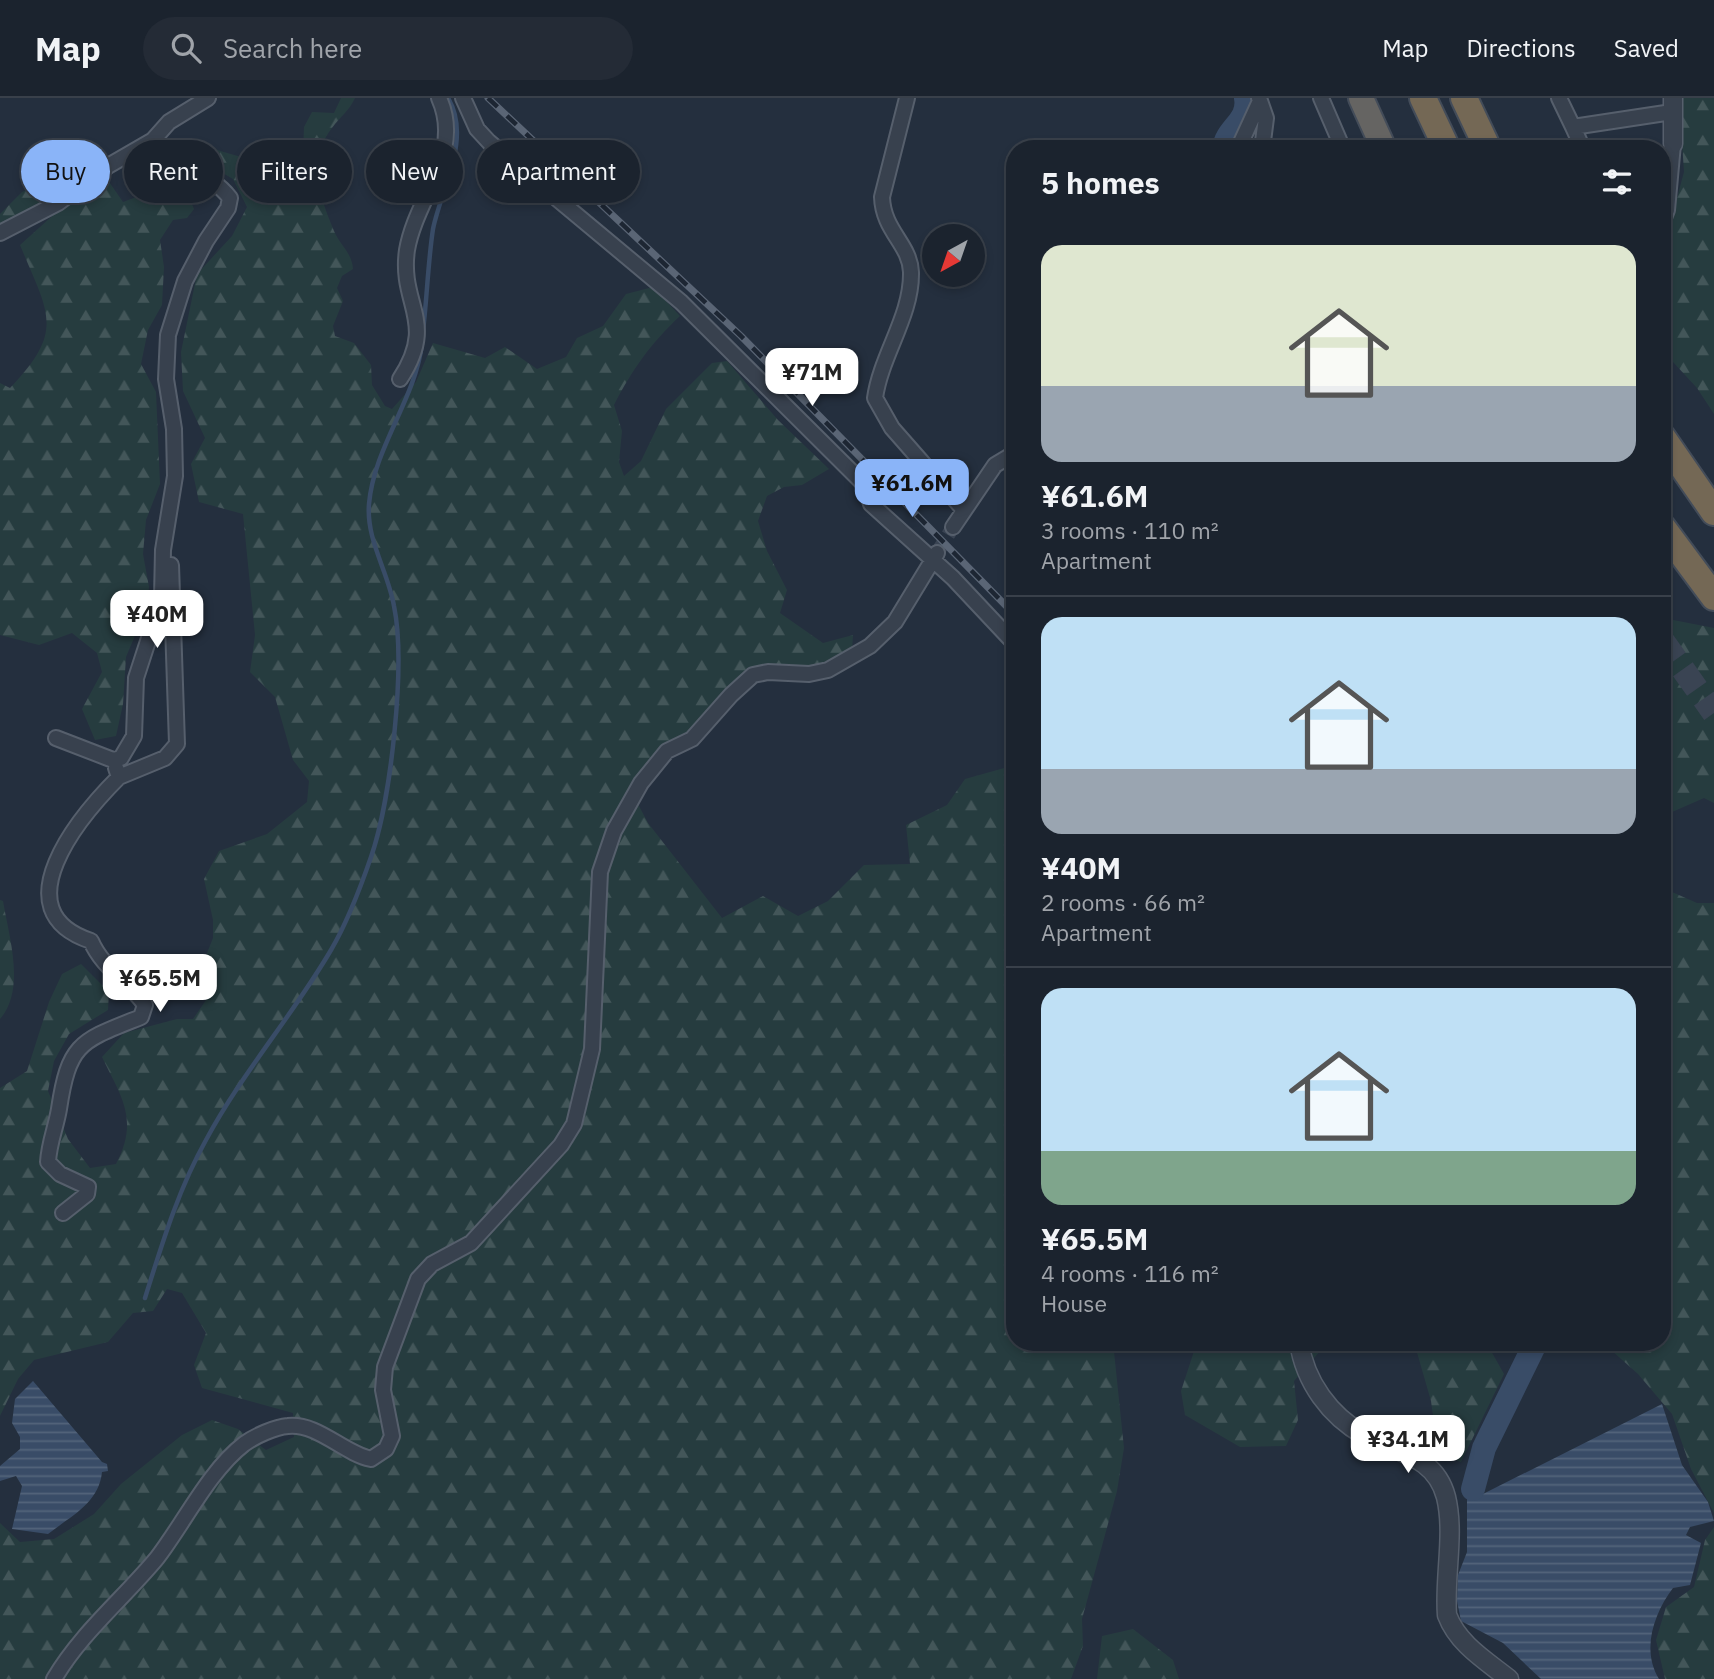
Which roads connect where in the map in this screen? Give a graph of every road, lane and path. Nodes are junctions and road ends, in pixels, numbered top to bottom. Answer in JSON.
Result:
{"nodes":[{"id":1,"x":208,"y":98,"type":"edge"},
{"id":2,"x":439,"y":98,"type":"edge"},
{"id":3,"x":463,"y":98,"type":"edge"},
{"id":4,"x":907,"y":98,"type":"edge"},
{"id":5,"x":1321,"y":98,"type":"edge"},
{"id":6,"x":1361,"y":98,"type":"edge"},
{"id":7,"x":1423,"y":98,"type":"edge"},
{"id":8,"x":1464,"y":98,"type":"edge"},
{"id":9,"x":1559,"y":98,"type":"edge"},
{"id":10,"x":1260,"y":100,"type":"edge"},
{"id":11,"x":1672,"y":105,"type":"edge"},
{"id":12,"x":1573,"y":127,"type":"junction"},
{"id":13,"x":153,"y":140,"type":"edge"},
{"id":14,"x":1242,"y":140,"type":"edge"},
{"id":15,"x":1263,"y":140,"type":"edge"},
{"id":16,"x":1339,"y":140,"type":"edge"},
{"id":17,"x":1380,"y":140,"type":"edge"},
{"id":18,"x":1443,"y":140,"type":"edge"},
{"id":19,"x":1484,"y":140,"type":"edge"},
{"id":20,"x":1579,"y":140,"type":"edge"},
{"id":21,"x":1673,"y":144,"type":"joint"},
{"id":22,"x":124,"y":157,"type":"edge"},
{"id":23,"x":1671,"y":166,"type":"edge"},
{"id":24,"x":223,"y":189,"type":"edge"},
{"id":25,"x":0,"y":233,"type":"edge"},
{"id":26,"x":400,"y":379,"type":"dead end"},
{"id":27,"x":1671,"y":450,"type":"edge"},
{"id":28,"x":1006,"y":458,"type":"edge"},
{"id":29,"x":964,"y":510,"type":"junction"},
{"id":30,"x":1714,"y":512,"type":"edge"},
{"id":31,"x":167,"y":525,"type":"junction"},
{"id":32,"x":953,"y":527,"type":"tunnel mouth"},
{"id":33,"x":1671,"y":539,"type":"edge"},
{"id":34,"x":935,"y":557,"type":"junction"},
{"id":35,"x":1714,"y":597,"type":"edge"},
{"id":36,"x":1006,"y":633,"type":"edge"},
{"id":37,"x":56,"y":738,"type":"dead end"},
{"id":38,"x":113,"y":760,"type":"junction"},
{"id":39,"x":120,"y":777,"type":"junction"},
{"id":40,"x":63,"y":1213,"type":"dead end"},
{"id":41,"x":1301,"y":1351,"type":"edge"},
{"id":42,"x":54,"y":1679,"type":"edge"},
{"id":43,"x":1509,"y":1679,"type":"edge"}],
"edges":[{"from":1,"to":13,"type":"street"},
{"from":2,"to":26,"type":"street"},
{"from":3,"to":34,"type":"street"},
{"from":4,"to":29,"type":"street"},
{"from":5,"to":16,"type":"street"},
{"from":6,"to":17,"type":"highway"},
{"from":7,"to":18,"type":"highway"},
{"from":8,"to":19,"type":"highway"},
{"from":9,"to":12,"type":"street"},
{"from":10,"to":14,"type":"street"},
{"from":10,"to":15,"type":"street"},
{"from":11,"to":12,"type":"street"},
{"from":11,"to":21,"type":"street"},
{"from":12,"to":20,"type":"street"},
{"from":21,"to":23,"type":"street"},
{"from":22,"to":25,"type":"street"},
{"from":24,"to":31,"type":"street"},
{"from":27,"to":30,"type":"highway"},
{"from":28,"to":29,"type":"street"},
{"from":29,"to":32,"type":"street"},
{"from":31,"to":38,"type":"street"},
{"from":31,"to":39,"type":"street"},
{"from":33,"to":35,"type":"highway"},
{"from":34,"to":36,"type":"street"},
{"from":34,"to":42,"type":"street"},
{"from":37,"to":38,"type":"street"},
{"from":38,"to":39,"type":"street"},
{"from":39,"to":40,"type":"street"},
{"from":41,"to":43,"type":"street"}]}
